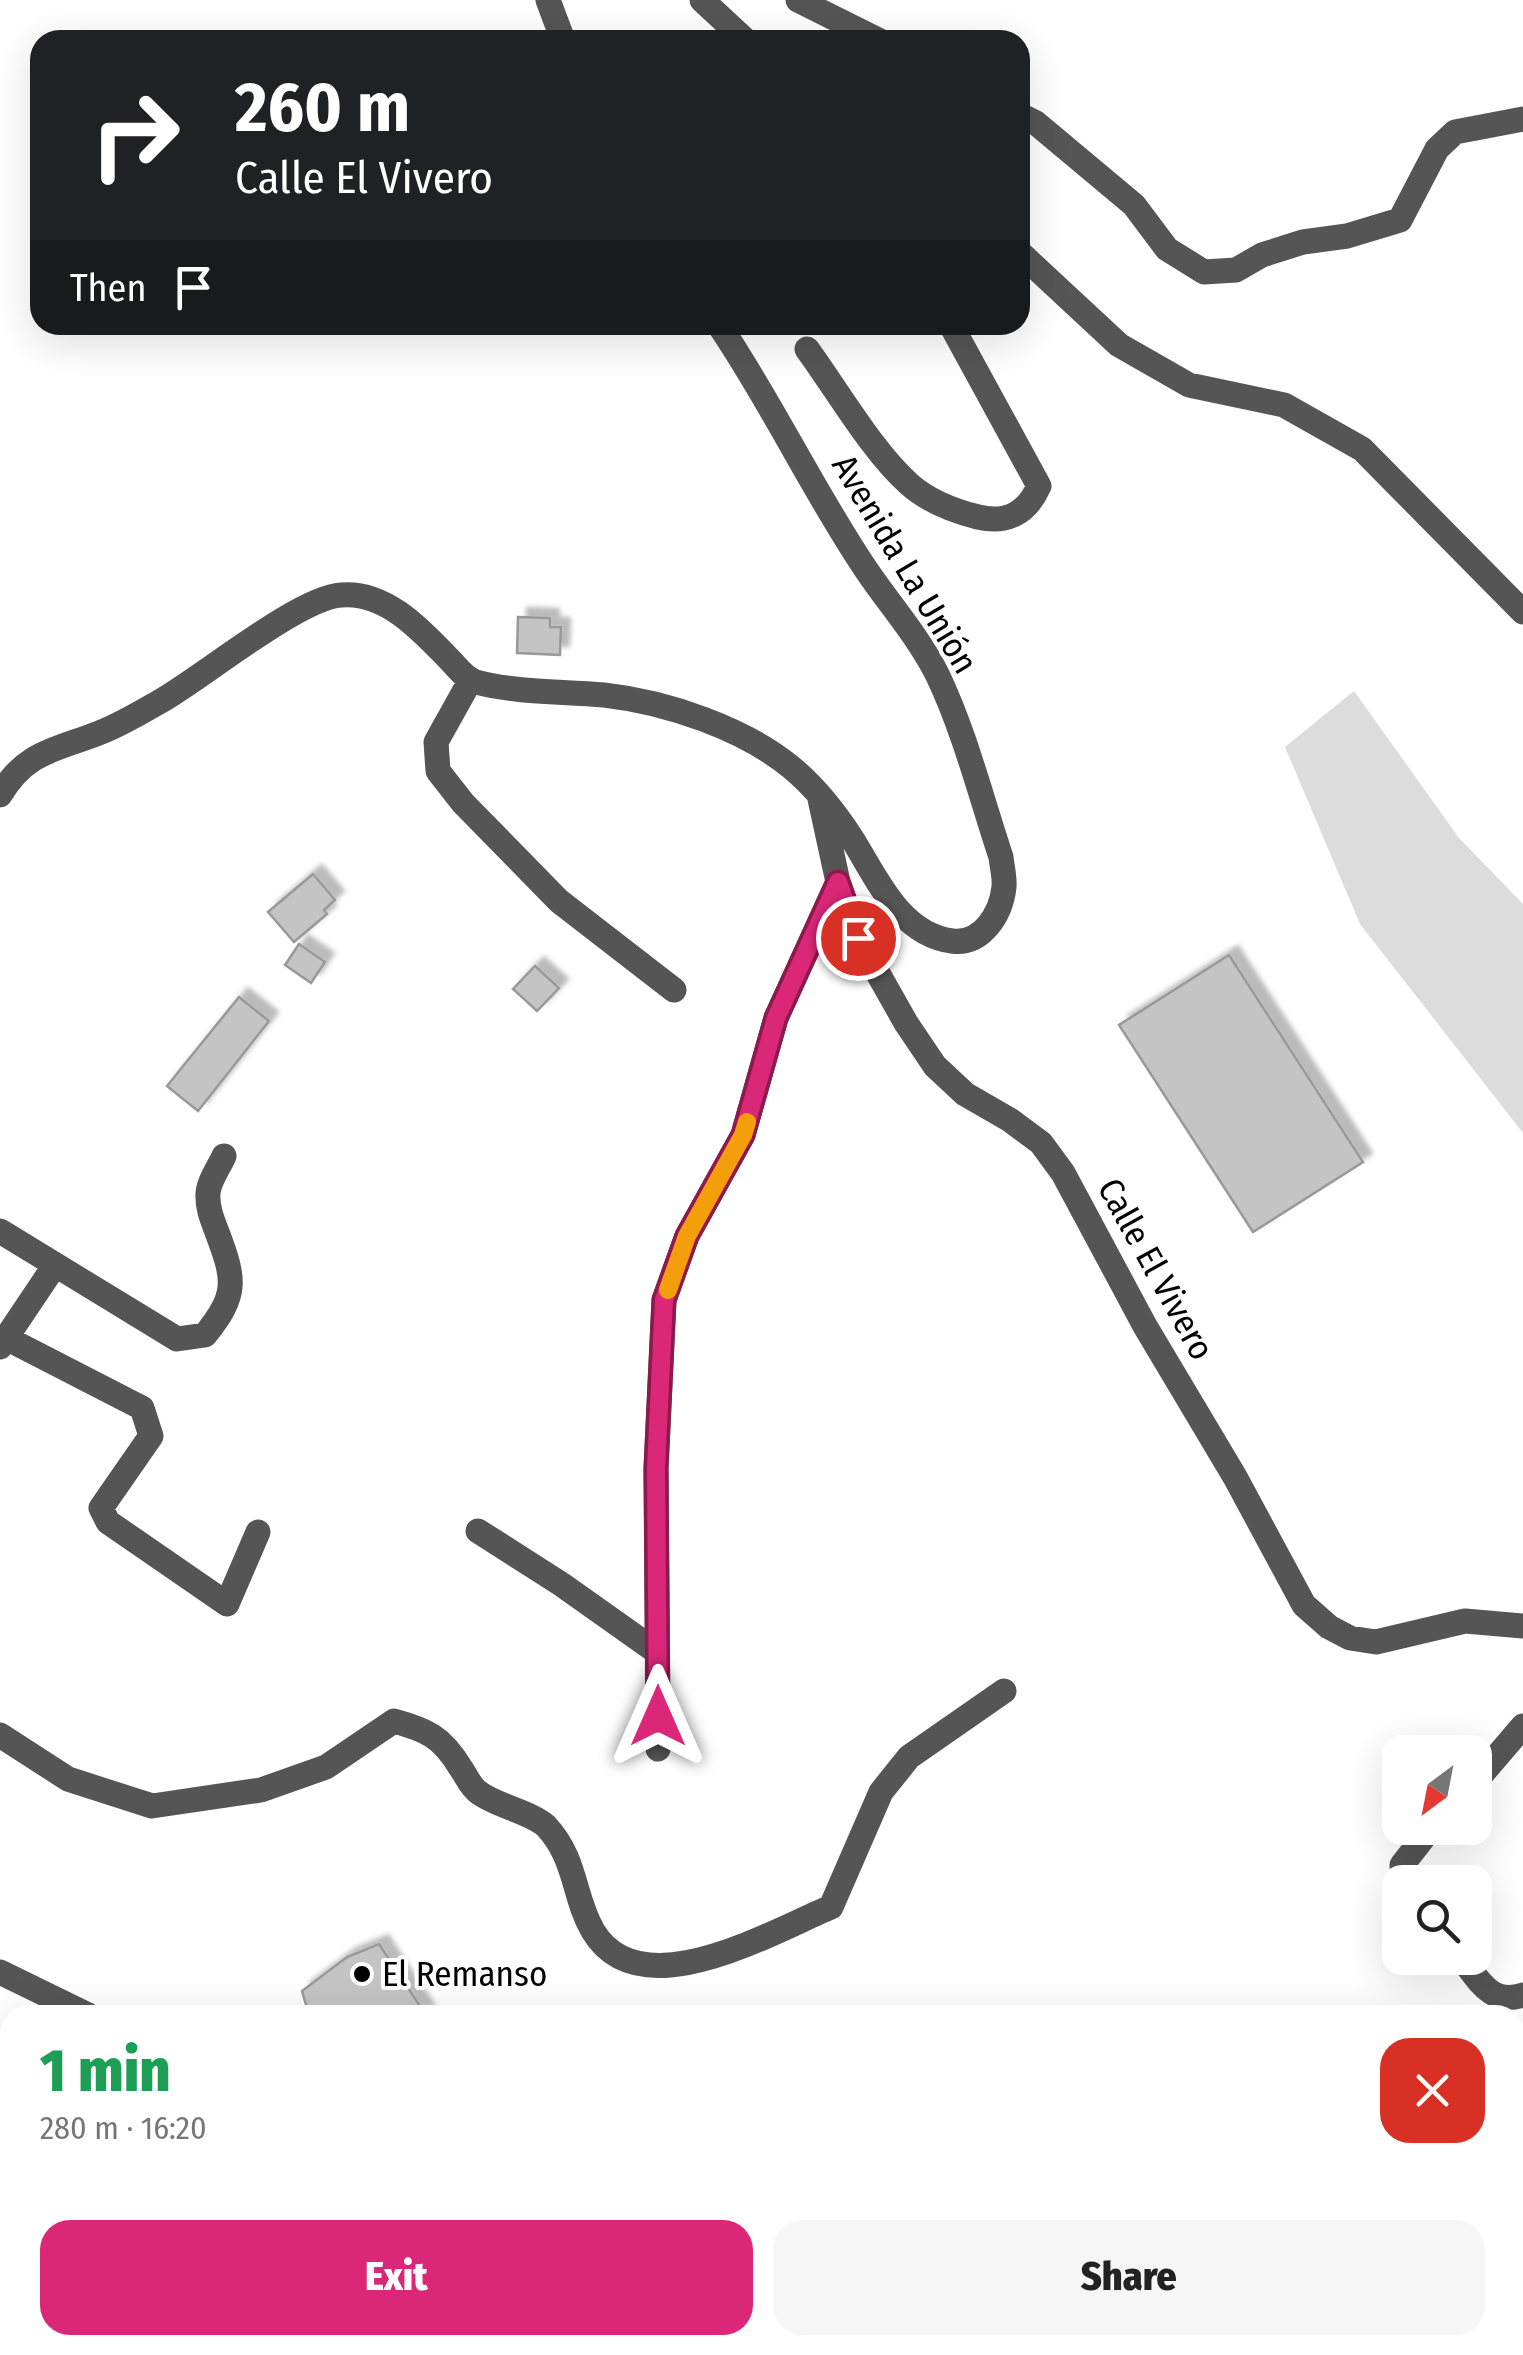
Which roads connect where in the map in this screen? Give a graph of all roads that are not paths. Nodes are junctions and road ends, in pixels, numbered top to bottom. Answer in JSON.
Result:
{"nodes":[{"id":1,"x":548,"y":0,"type":"edge"},
{"id":2,"x":702,"y":0,"type":"edge"},
{"id":3,"x":798,"y":0,"type":"edge"},
{"id":4,"x":559,"y":30,"type":"edge"},
{"id":5,"x":734,"y":30,"type":"edge"},
{"id":6,"x":858,"y":30,"type":"edge"},
{"id":7,"x":1523,"y":119,"type":"edge"},
{"id":8,"x":1030,"y":120,"type":"edge"},
{"id":9,"x":1030,"y":262,"type":"edge"},
{"id":10,"x":726,"y":335,"type":"edge"},
{"id":11,"x":956,"y":335,"type":"edge"},
{"id":12,"x":808,"y":348,"type":"dead end"},
{"id":13,"x":1523,"y":612,"type":"edge"},
{"id":14,"x":470,"y":681,"type":"junction"},
{"id":15,"x":819,"y":792,"type":"junction"},
{"id":16,"x":0,"y":795,"type":"edge"},
{"id":17,"x":838,"y":882,"type":"junction"},
{"id":18,"x":674,"y":990,"type":"dead end"},
{"id":19,"x":224,"y":1156,"type":"dead end"},
{"id":20,"x":0,"y":1231,"type":"edge"},
{"id":21,"x":55,"y":1266,"type":"junction"},
{"id":22,"x":3,"y":1342,"type":"edge"},
{"id":23,"x":478,"y":1531,"type":"dead end"},
{"id":24,"x":258,"y":1532,"type":"dead end"},
{"id":25,"x":1523,"y":1626,"type":"edge"},
{"id":26,"x":658,"y":1652,"type":"junction"},
{"id":27,"x":1004,"y":1691,"type":"dead end"},
{"id":28,"x":1523,"y":1726,"type":"edge"},
{"id":29,"x":0,"y":1735,"type":"edge"},
{"id":30,"x":658,"y":1749,"type":"dead end"},
{"id":31,"x":1492,"y":1762,"type":"edge"},
{"id":32,"x":0,"y":1972,"type":"edge"},
{"id":33,"x":1475,"y":1975,"type":"edge"},
{"id":34,"x":1523,"y":1994,"type":"edge"},
{"id":35,"x":68,"y":2005,"type":"edge"}],
"edges":[{"from":1,"to":4,"type":"street"},
{"from":2,"to":5,"type":"street"},
{"from":3,"to":6,"type":"street"},
{"from":7,"to":8,"type":"street"},
{"from":9,"to":13,"type":"street"},
{"from":10,"to":15,"type":"street","name":"Avenida La Unión"},
{"from":11,"to":12,"type":"street"},
{"from":14,"to":15,"type":"street","name":"Avenida La Unión"},
{"from":14,"to":16,"type":"street"},
{"from":14,"to":18,"type":"street"},
{"from":15,"to":17,"type":"street","name":"Calle El Vivero"},
{"from":17,"to":25,"type":"street","name":"Calle El Vivero"},
{"from":17,"to":26,"type":"street"},
{"from":19,"to":21,"type":"street"},
{"from":20,"to":21,"type":"street"},
{"from":21,"to":22,"type":"street"},
{"from":22,"to":24,"type":"street"},
{"from":23,"to":26,"type":"street"},
{"from":26,"to":30,"type":"street"},
{"from":27,"to":29,"type":"street"},
{"from":28,"to":31,"type":"street"},
{"from":32,"to":35,"type":"street"},
{"from":33,"to":34,"type":"street"}]}
